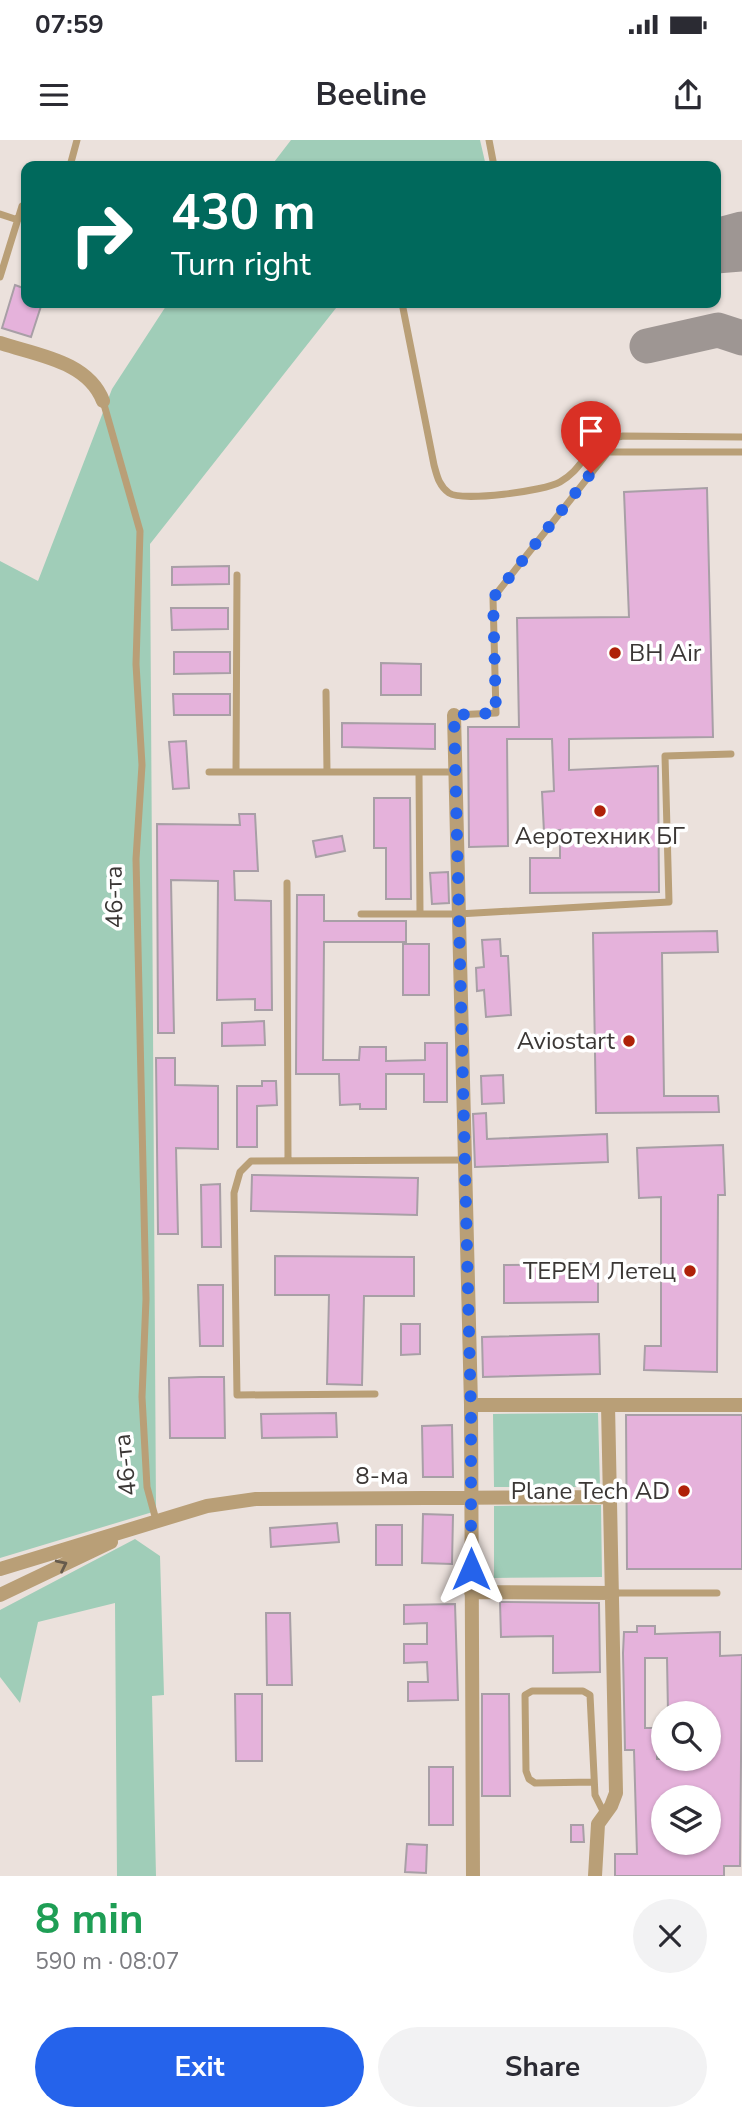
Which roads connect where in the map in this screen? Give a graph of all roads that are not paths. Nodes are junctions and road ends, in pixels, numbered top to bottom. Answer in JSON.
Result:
{"nodes":[{"id":1,"x":77,"y":140,"type":"edge"},
{"id":2,"x":489,"y":140,"type":"edge"},
{"id":3,"x":71,"y":161,"type":"edge"},
{"id":4,"x":493,"y":161,"type":"edge"},
{"id":5,"x":0,"y":214,"type":"edge"},
{"id":6,"x":21,"y":214,"type":"edge"},
{"id":7,"x":18,"y":220,"type":"junction"},
{"id":8,"x":0,"y":277,"type":"edge"},
{"id":9,"x":403,"y":308,"type":"edge"},
{"id":10,"x":0,"y":343,"type":"edge"},
{"id":11,"x":103,"y":401,"type":"joint"},
{"id":12,"x":742,"y":437,"type":"edge"},
{"id":13,"x":742,"y":452,"type":"edge"},
{"id":14,"x":237,"y":575,"type":"dead end"},
{"id":15,"x":326,"y":692,"type":"dead end"},
{"id":16,"x":454,"y":715,"type":"joint"},
{"id":17,"x":731,"y":754,"type":"dead end"},
{"id":18,"x":209,"y":772,"type":"dead end"},
{"id":19,"x":236,"y":772,"type":"junction"},
{"id":20,"x":327,"y":772,"type":"junction"},
{"id":21,"x":419,"y":772,"type":"junction"},
{"id":22,"x":455,"y":772,"type":"junction"},
{"id":23,"x":287,"y":883,"type":"dead end"},
{"id":24,"x":419,"y":914,"type":"junction"},
{"id":25,"x":458,"y":914,"type":"junction"},
{"id":26,"x":361,"y":915,"type":"dead end"},
{"id":27,"x":288,"y":1160,"type":"junction"},
{"id":28,"x":465,"y":1160,"type":"junction"},
{"id":29,"x":375,"y":1395,"type":"dead end"},
{"id":30,"x":471,"y":1405,"type":"junction"},
{"id":31,"x":608,"y":1405,"type":"junction"},
{"id":32,"x":742,"y":1405,"type":"edge"},
{"id":33,"x":610,"y":1497,"type":"junction"},
{"id":34,"x":472,"y":1498,"type":"junction"},
{"id":35,"x":156,"y":1520,"type":"junction"},
{"id":36,"x":0,"y":1569,"type":"edge"},
{"id":37,"x":471,"y":1592,"type":"junction"},
{"id":38,"x":613,"y":1593,"type":"junction"},
{"id":39,"x":717,"y":1593,"type":"dead end"},
{"id":40,"x":0,"y":1595,"type":"edge"},
{"id":41,"x":594,"y":1782,"type":"junction"},
{"id":42,"x":605,"y":1815,"type":"junction"},
{"id":43,"x":472,"y":1876,"type":"edge"},
{"id":44,"x":595,"y":1876,"type":"edge"}],
"edges":[{"from":1,"to":3,"type":"lane"},
{"from":2,"to":4,"type":"lane"},
{"from":5,"to":7,"type":"lane"},
{"from":6,"to":7,"type":"lane"},
{"from":7,"to":8,"type":"lane"},
{"from":9,"to":12,"type":"lane"},
{"from":10,"to":11,"type":"street","name":"46-та"},
{"from":11,"to":35,"type":"lane","name":"46-та"},
{"from":13,"to":16,"type":"lane"},
{"from":14,"to":19,"type":"lane"},
{"from":15,"to":20,"type":"lane"},
{"from":16,"to":22,"type":"street"},
{"from":17,"to":25,"type":"lane"},
{"from":18,"to":19,"type":"lane"},
{"from":19,"to":20,"type":"lane"},
{"from":20,"to":21,"type":"lane"},
{"from":21,"to":22,"type":"lane"},
{"from":21,"to":24,"type":"lane"},
{"from":22,"to":25,"type":"street"},
{"from":23,"to":27,"type":"lane"},
{"from":24,"to":25,"type":"lane"},
{"from":24,"to":26,"type":"lane"},
{"from":25,"to":28,"type":"street"},
{"from":27,"to":28,"type":"lane"},
{"from":27,"to":29,"type":"lane"},
{"from":28,"to":30,"type":"street"},
{"from":30,"to":31,"type":"street"},
{"from":30,"to":34,"type":"street"},
{"from":31,"to":32,"type":"street"},
{"from":31,"to":33,"type":"street"},
{"from":33,"to":34,"type":"street","name":"8-ма"},
{"from":33,"to":38,"type":"street"},
{"from":34,"to":35,"type":"street","name":"8-ма"},
{"from":34,"to":37,"type":"street"},
{"from":35,"to":36,"type":"street","name":"8-ма"},
{"from":40,"to":35,"type":"street","name":"8-ма","one_way":true},
{"from":37,"to":38,"type":"street"},
{"from":37,"to":43,"type":"street"},
{"from":38,"to":39,"type":"lane"},
{"from":38,"to":42,"type":"street"},
{"from":41,"to":41,"type":"lane"},
{"from":41,"to":42,"type":"lane"},
{"from":42,"to":44,"type":"street"}]}
